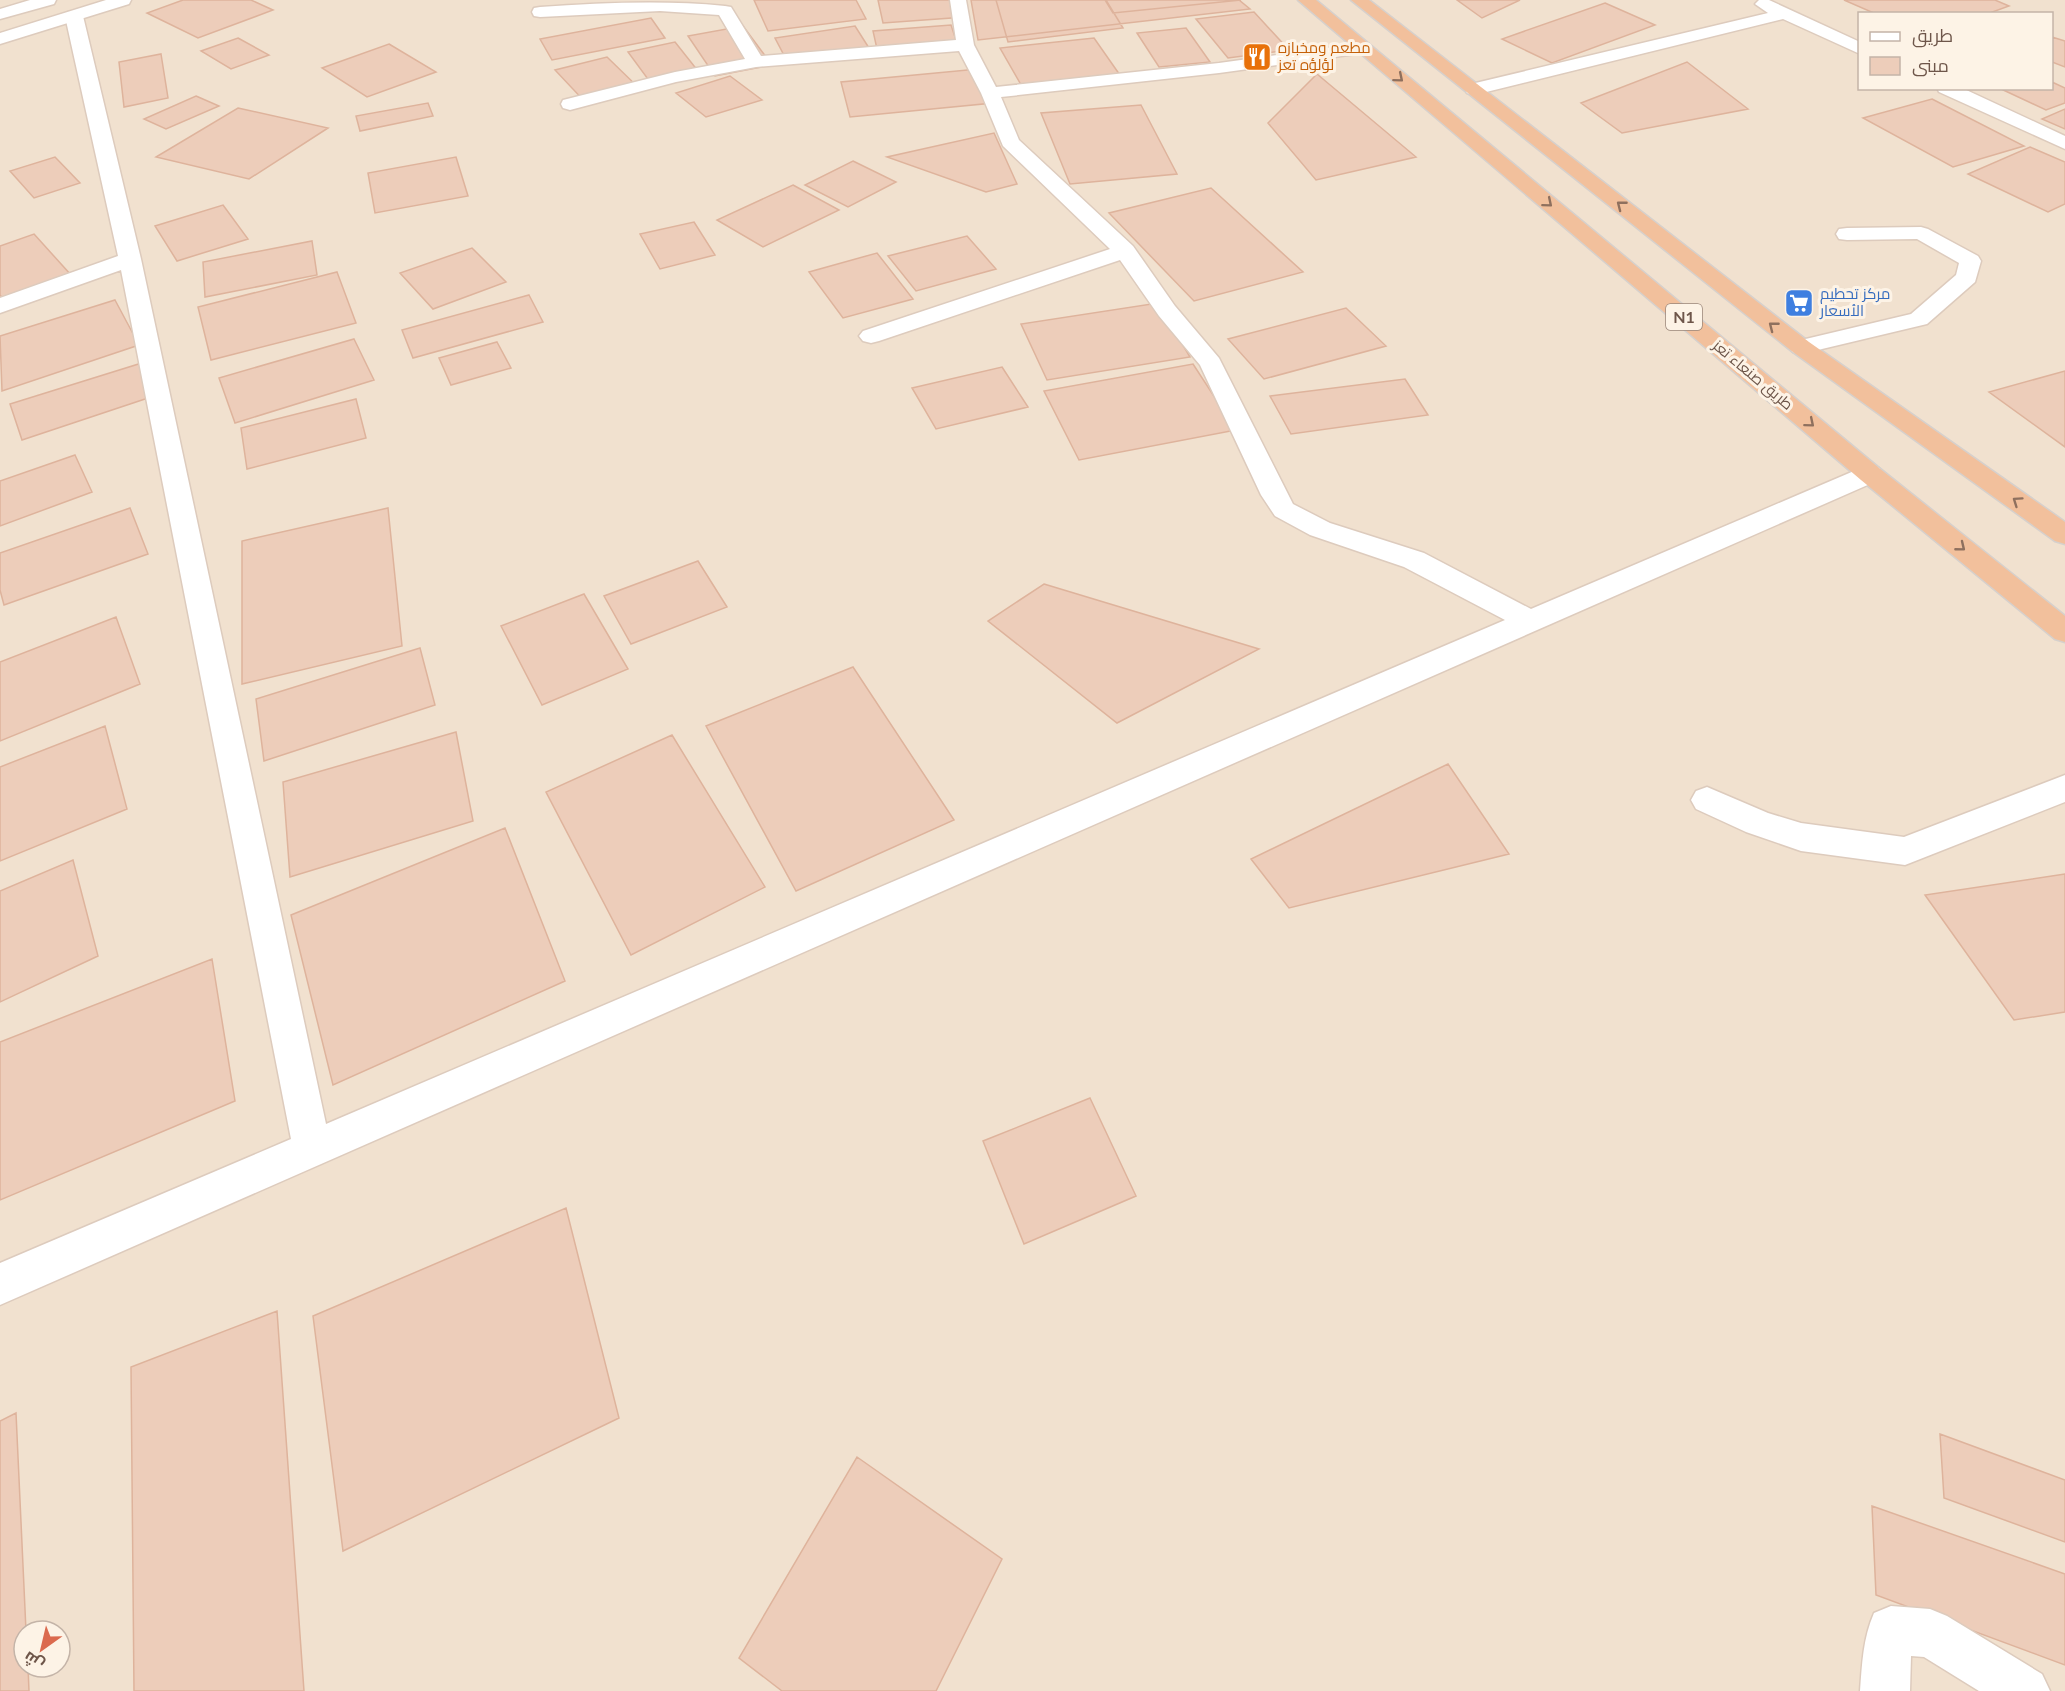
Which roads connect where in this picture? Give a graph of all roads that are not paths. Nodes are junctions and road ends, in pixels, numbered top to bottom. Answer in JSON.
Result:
{"nodes":[{"id":1,"x":48,"y":0,"type":"edge"},
{"id":2,"x":123,"y":0,"type":"edge"},
{"id":3,"x":958,"y":0,"type":"edge"},
{"id":4,"x":1306,"y":0,"type":"edge"},
{"id":5,"x":1359,"y":0,"type":"edge"},
{"id":6,"x":1755,"y":0,"type":"edge"},
{"id":7,"x":540,"y":12,"type":"dead end"},
{"id":8,"x":0,"y":14,"type":"edge"},
{"id":9,"x":1784,"y":14,"type":"junction"},
{"id":10,"x":74,"y":16,"type":"junction"},
{"id":11,"x":0,"y":39,"type":"edge"},
{"id":12,"x":965,"y":45,"type":"junction"},
{"id":13,"x":1363,"y":48,"type":"junction"},
{"id":14,"x":1858,"y":48,"type":"edge"},
{"id":15,"x":756,"y":62,"type":"junction"},
{"id":16,"x":1474,"y":89,"type":"junction"},
{"id":17,"x":1950,"y":90,"type":"edge"},
{"id":18,"x":990,"y":93,"type":"junction"},
{"id":19,"x":570,"y":104,"type":"dead end"},
{"id":20,"x":2065,"y":142,"type":"edge"},
{"id":21,"x":1847,"y":234,"type":"dead end"},
{"id":22,"x":1125,"y":251,"type":"junction"},
{"id":23,"x":130,"y":259,"type":"junction"},
{"id":24,"x":0,"y":306,"type":"edge"},
{"id":25,"x":871,"y":336,"type":"dead end"},
{"id":26,"x":1801,"y":348,"type":"junction"},
{"id":27,"x":1870,"y":474,"type":"junction"},
{"id":28,"x":2065,"y":535,"type":"edge"},
{"id":29,"x":1530,"y":621,"type":"junction"},
{"id":30,"x":2065,"y":632,"type":"edge"},
{"id":31,"x":2065,"y":788,"type":"edge"},
{"id":32,"x":1707,"y":800,"type":"dead end"},
{"id":33,"x":312,"y":1149,"type":"junction"},
{"id":34,"x":0,"y":1284,"type":"edge"},
{"id":35,"x":1886,"y":1691,"type":"edge"},
{"id":36,"x":2025,"y":1691,"type":"edge"}],
"edges":[{"from":1,"to":8,"type":"street"},
{"from":2,"to":10,"type":"street"},
{"from":3,"to":12,"type":"street"},
{"from":4,"to":13,"type":"highway","name":"طريق صنعاء تعز","number":"N1"},
{"from":5,"to":16,"type":"highway"},
{"from":6,"to":9,"type":"street"},
{"from":7,"to":15,"type":"street"},
{"from":9,"to":14,"type":"street"},
{"from":9,"to":16,"type":"street"},
{"from":10,"to":11,"type":"street"},
{"from":10,"to":23,"type":"street"},
{"from":12,"to":15,"type":"street"},
{"from":12,"to":18,"type":"street"},
{"from":13,"to":18,"type":"street"},
{"from":13,"to":27,"type":"highway","name":"طريق صنعاء تعز","number":"N1","one_way":true},
{"from":15,"to":19,"type":"street"},
{"from":26,"to":16,"type":"highway","one_way":true},
{"from":17,"to":20,"type":"street"},
{"from":18,"to":22,"type":"street"},
{"from":21,"to":26,"type":"street"},
{"from":22,"to":25,"type":"street"},
{"from":22,"to":29,"type":"street"},
{"from":23,"to":24,"type":"street"},
{"from":23,"to":33,"type":"street"},
{"from":28,"to":26,"type":"highway","one_way":true},
{"from":27,"to":29,"type":"street"},
{"from":27,"to":30,"type":"highway","name":"طريق صنعاء تعز","number":"N1","one_way":true},
{"from":29,"to":33,"type":"street"},
{"from":31,"to":32,"type":"street"},
{"from":33,"to":34,"type":"street"},
{"from":35,"to":36,"type":"street"}]}
